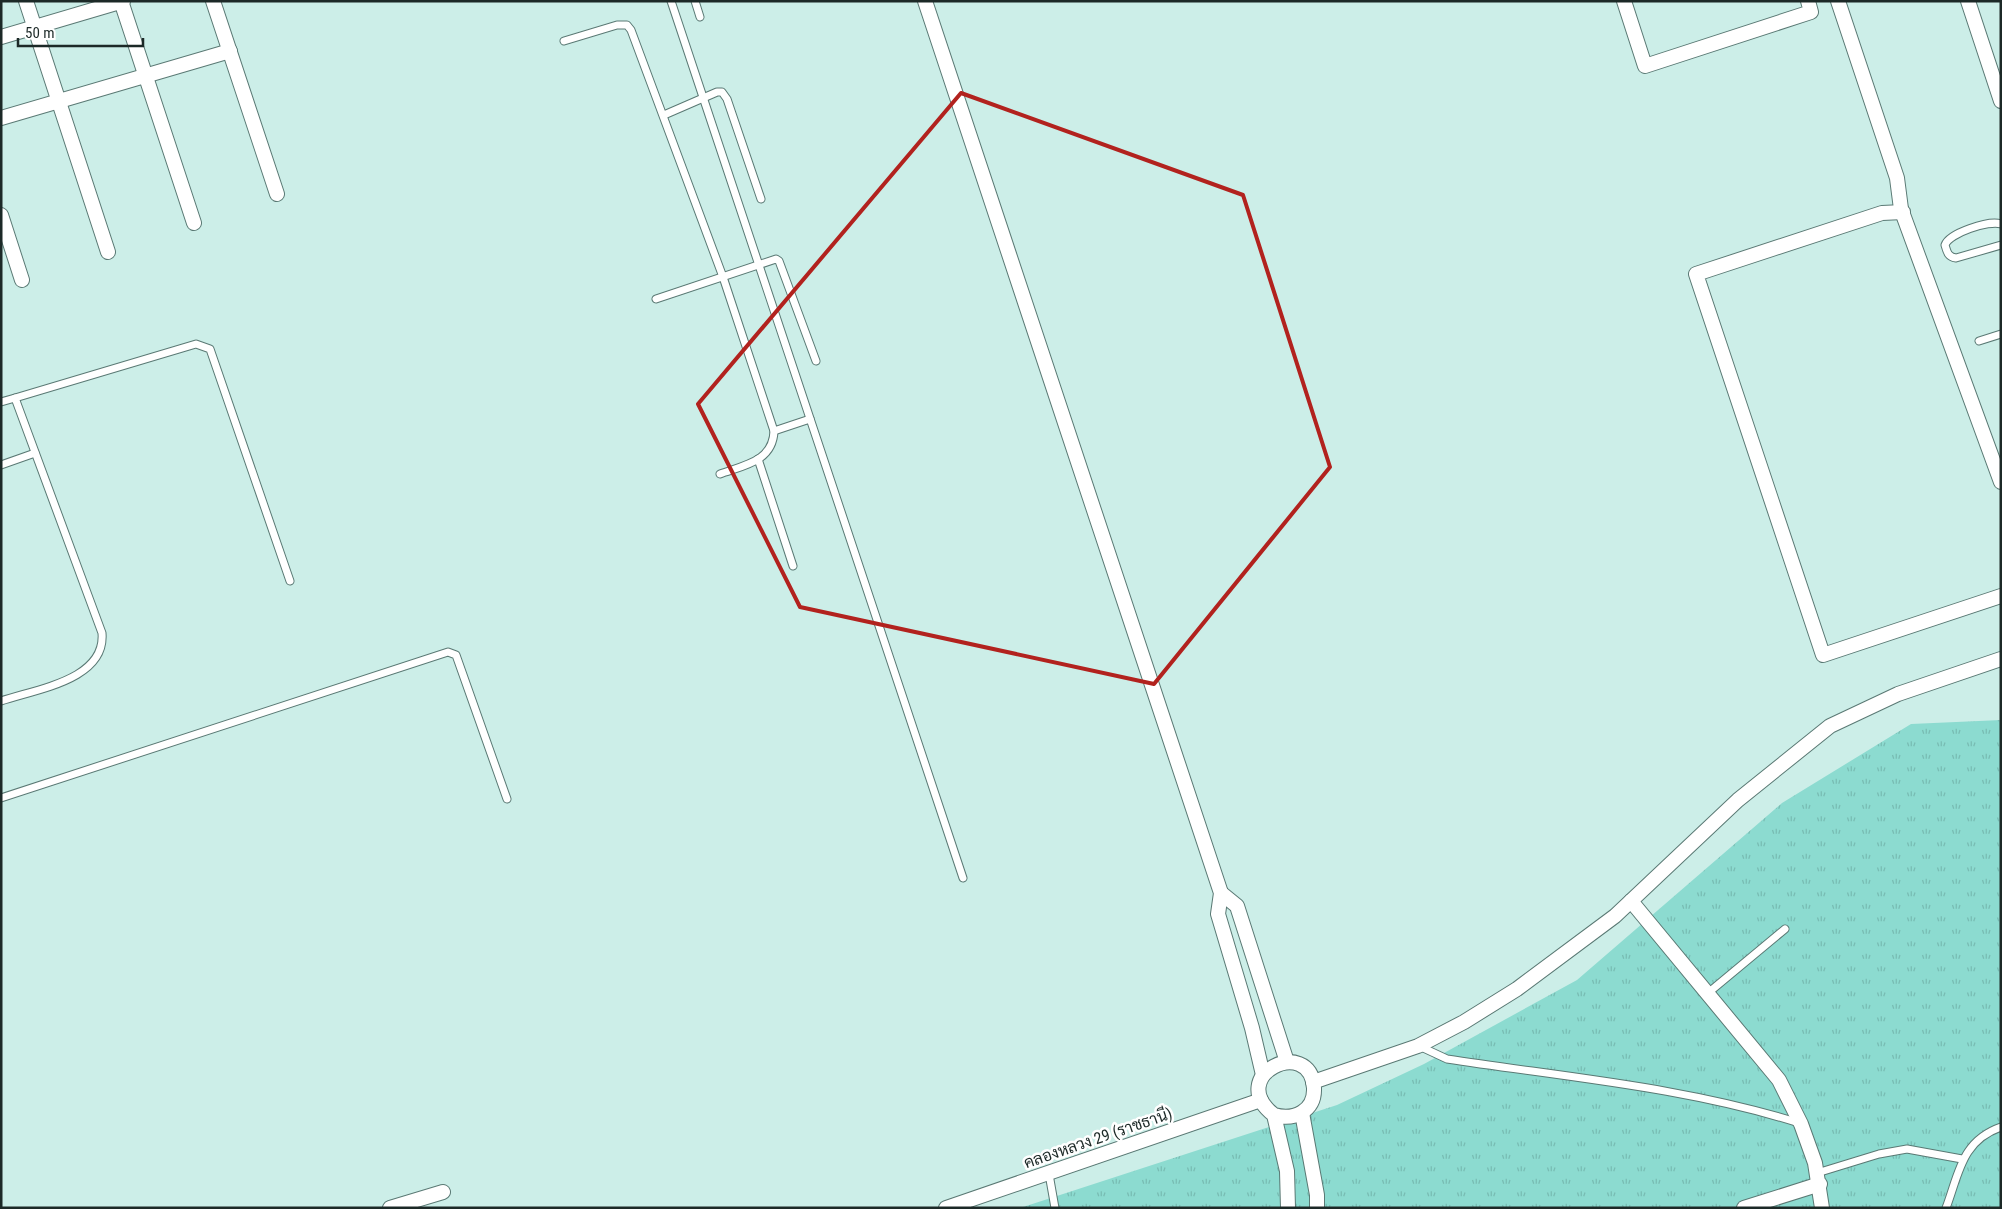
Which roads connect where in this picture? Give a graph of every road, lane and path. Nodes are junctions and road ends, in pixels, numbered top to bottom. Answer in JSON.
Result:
{"nodes":[{"id":1,"x":26,"y":1,"type":"edge"},
{"id":2,"x":122,"y":1,"type":"edge"},
{"id":3,"x":213,"y":1,"type":"edge"},
{"id":4,"x":671,"y":1,"type":"edge"},
{"id":5,"x":696,"y":1,"type":"edge"},
{"id":6,"x":925,"y":1,"type":"edge"},
{"id":7,"x":1624,"y":1,"type":"edge"},
{"id":8,"x":1808,"y":1,"type":"edge"},
{"id":9,"x":1838,"y":1,"type":"edge"},
{"id":10,"x":1968,"y":1,"type":"edge"},
{"id":11,"x":700,"y":17,"type":"dead end"},
{"id":12,"x":35,"y":27,"type":"junction"},
{"id":13,"x":1,"y":37,"type":"edge"},
{"id":14,"x":564,"y":41,"type":"dead end"},
{"id":15,"x":230,"y":50,"type":"junction"},
{"id":16,"x":146,"y":76,"type":"junction"},
{"id":17,"x":703,"y":98,"type":"junction"},
{"id":18,"x":60,"y":100,"type":"junction"},
{"id":19,"x":2001,"y":101,"type":"edge"},
{"id":20,"x":664,"y":115,"type":"junction"},
{"id":21,"x":1,"y":118,"type":"edge"},
{"id":22,"x":277,"y":194,"type":"dead end"},
{"id":23,"x":761,"y":199,"type":"dead end"},
{"id":24,"x":1903,"y":212,"type":"junction"},
{"id":25,"x":1,"y":215,"type":"edge"},
{"id":26,"x":194,"y":223,"type":"dead end"},
{"id":27,"x":2001,"y":224,"type":"edge"},
{"id":28,"x":2001,"y":245,"type":"edge"},
{"id":29,"x":108,"y":252,"type":"dead end"},
{"id":30,"x":758,"y":264,"type":"junction"},
{"id":31,"x":723,"y":277,"type":"junction"},
{"id":32,"x":22,"y":280,"type":"dead end"},
{"id":33,"x":656,"y":300,"type":"dead end"},
{"id":34,"x":2001,"y":334,"type":"edge"},
{"id":35,"x":1979,"y":341,"type":"dead end"},
{"id":36,"x":816,"y":361,"type":"dead end"},
{"id":37,"x":15,"y":398,"type":"junction"},
{"id":38,"x":1,"y":402,"type":"edge"},
{"id":39,"x":810,"y":419,"type":"junction"},
{"id":40,"x":774,"y":430,"type":"junction"},
{"id":41,"x":35,"y":453,"type":"junction"},
{"id":42,"x":758,"y":459,"type":"junction"},
{"id":43,"x":1,"y":465,"type":"edge"},
{"id":44,"x":720,"y":474,"type":"dead end"},
{"id":45,"x":2001,"y":482,"type":"edge"},
{"id":46,"x":793,"y":566,"type":"dead end"},
{"id":47,"x":290,"y":581,"type":"dead end"},
{"id":48,"x":2001,"y":596,"type":"edge"},
{"id":49,"x":2001,"y":659,"type":"edge"},
{"id":50,"x":1,"y":701,"type":"edge"},
{"id":51,"x":1,"y":798,"type":"edge"},
{"id":52,"x":507,"y":799,"type":"dead end"},
{"id":53,"x":963,"y":878,"type":"dead end"},
{"id":54,"x":1220,"y":893,"type":"junction"},
{"id":55,"x":1631,"y":901,"type":"junction"},
{"id":56,"x":1785,"y":928,"type":"dead end"},
{"id":57,"x":1708,"y":993,"type":"junction"},
{"id":58,"x":1418,"y":1046,"type":"junction"},
{"id":59,"x":1287,"y":1062,"type":"junction"},
{"id":60,"x":1263,"y":1075,"type":"junction"},
{"id":61,"x":1313,"y":1082,"type":"junction"},
{"id":62,"x":1261,"y":1100,"type":"junction"},
{"id":63,"x":1302,"y":1113,"type":"junction"},
{"id":64,"x":1274,"y":1115,"type":"junction"},
{"id":65,"x":1801,"y":1124,"type":"junction"},
{"id":66,"x":2001,"y":1127,"type":"edge"},
{"id":67,"x":1962,"y":1159,"type":"junction"},
{"id":68,"x":1049,"y":1174,"type":"junction"},
{"id":69,"x":1818,"y":1179,"type":"junction"},
{"id":70,"x":443,"y":1192,"type":"dead end"},
{"id":71,"x":390,"y":1208,"type":"edge"},
{"id":72,"x":946,"y":1208,"type":"edge"},
{"id":73,"x":1055,"y":1208,"type":"edge"},
{"id":74,"x":1288,"y":1208,"type":"edge"},
{"id":75,"x":1317,"y":1208,"type":"edge"},
{"id":76,"x":1744,"y":1208,"type":"edge"},
{"id":77,"x":1822,"y":1208,"type":"edge"},
{"id":78,"x":1946,"y":1208,"type":"edge"}],
"edges":[{"from":1,"to":12,"type":"street"},
{"from":2,"to":12,"type":"street"},
{"from":2,"to":16,"type":"street"},
{"from":3,"to":15,"type":"street"},
{"from":4,"to":17,"type":"lane"},
{"from":5,"to":11,"type":"lane"},
{"from":6,"to":54,"type":"street"},
{"from":7,"to":8,"type":"street"},
{"from":9,"to":24,"type":"street"},
{"from":10,"to":19,"type":"street"},
{"from":12,"to":13,"type":"street"},
{"from":12,"to":18,"type":"street"},
{"from":14,"to":20,"type":"lane"},
{"from":15,"to":16,"type":"street"},
{"from":15,"to":22,"type":"street"},
{"from":16,"to":18,"type":"street"},
{"from":16,"to":26,"type":"street"},
{"from":17,"to":20,"type":"lane"},
{"from":17,"to":23,"type":"lane"},
{"from":17,"to":30,"type":"lane"},
{"from":18,"to":21,"type":"street"},
{"from":18,"to":29,"type":"street"},
{"from":20,"to":31,"type":"lane"},
{"from":24,"to":45,"type":"street"},
{"from":24,"to":48,"type":"street"},
{"from":25,"to":32,"type":"street"},
{"from":27,"to":28,"type":"lane"},
{"from":30,"to":31,"type":"lane"},
{"from":30,"to":36,"type":"lane"},
{"from":30,"to":39,"type":"lane"},
{"from":31,"to":33,"type":"lane"},
{"from":31,"to":40,"type":"lane"},
{"from":34,"to":35,"type":"lane"},
{"from":37,"to":38,"type":"lane"},
{"from":37,"to":41,"type":"lane"},
{"from":37,"to":47,"type":"lane"},
{"from":39,"to":40,"type":"lane"},
{"from":39,"to":53,"type":"lane"},
{"from":40,"to":42,"type":"lane"},
{"from":41,"to":43,"type":"lane"},
{"from":41,"to":50,"type":"lane"},
{"from":42,"to":44,"type":"lane"},
{"from":42,"to":46,"type":"lane"},
{"from":49,"to":55,"type":"street"},
{"from":51,"to":52,"type":"lane"},
{"from":54,"to":59,"type":"street"},
{"from":54,"to":60,"type":"street"},
{"from":55,"to":57,"type":"street"},
{"from":55,"to":58,"type":"street"},
{"from":56,"to":57,"type":"lane"},
{"from":57,"to":65,"type":"street"},
{"from":58,"to":61,"type":"street"},
{"from":58,"to":65,"type":"lane"},
{"from":59,"to":60,"type":"street"},
{"from":59,"to":61,"type":"street"},
{"from":60,"to":62,"type":"street"},
{"from":61,"to":63,"type":"street"},
{"from":62,"to":64,"type":"street"},
{"from":62,"to":68,"type":"street","name":"คลองหลวง 29 (ราชธานี)"},
{"from":63,"to":64,"type":"street"},
{"from":63,"to":75,"type":"street"},
{"from":64,"to":74,"type":"street"},
{"from":65,"to":69,"type":"street"},
{"from":66,"to":67,"type":"lane"},
{"from":67,"to":69,"type":"lane"},
{"from":67,"to":78,"type":"lane"},
{"from":68,"to":72,"type":"street","name":"คลองหลวง 29 (ราชธานี)"},
{"from":68,"to":73,"type":"lane"},
{"from":69,"to":76,"type":"street"},
{"from":69,"to":77,"type":"street"},
{"from":70,"to":71,"type":"street"}]}
